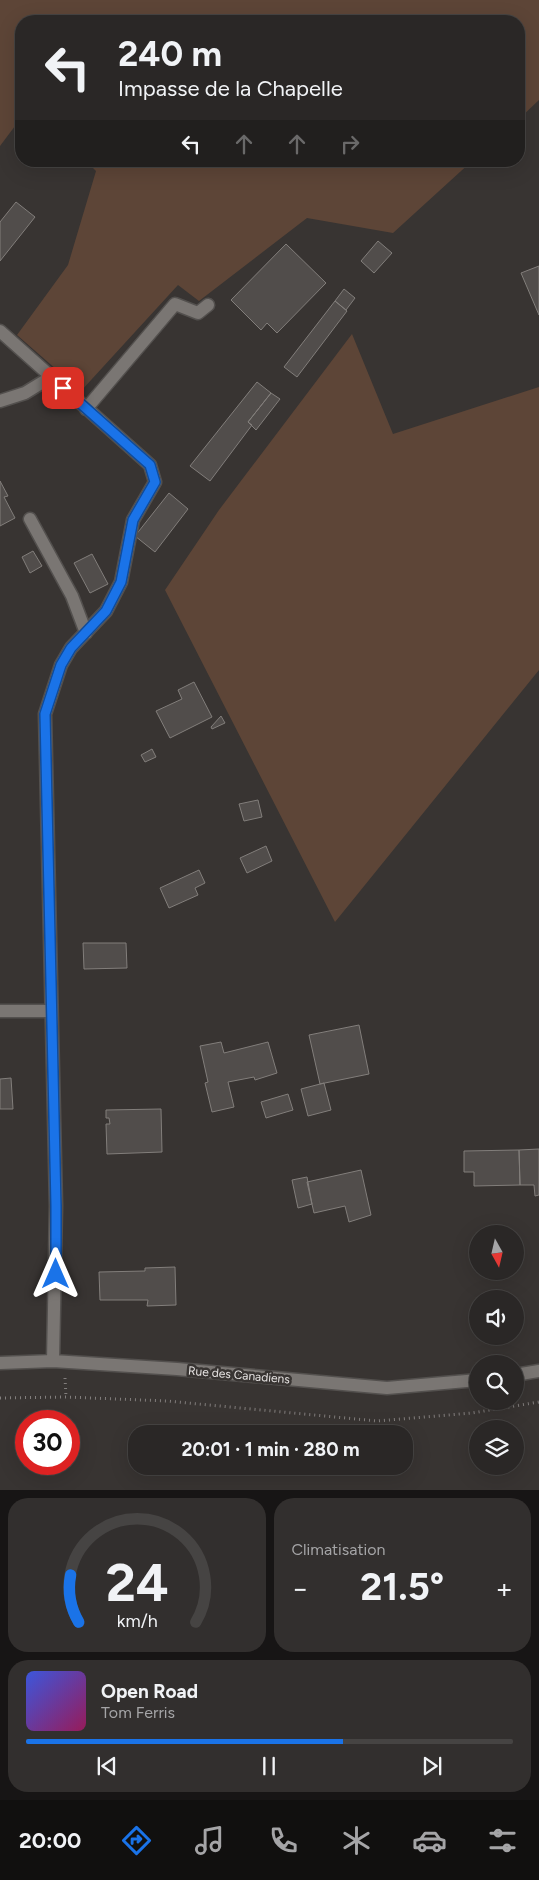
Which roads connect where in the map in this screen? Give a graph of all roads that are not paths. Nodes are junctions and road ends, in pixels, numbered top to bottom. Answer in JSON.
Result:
{"nodes":[{"id":1,"x":208,"y":305,"type":"dead end"},
{"id":2,"x":0,"y":331,"type":"edge"},
{"id":3,"x":51,"y":377,"type":"junction"},
{"id":4,"x":0,"y":401,"type":"edge"},
{"id":5,"x":86,"y":409,"type":"junction"},
{"id":6,"x":30,"y":519,"type":"dead end"},
{"id":7,"x":86,"y":633,"type":"junction"},
{"id":8,"x":0,"y":1011,"type":"edge"},
{"id":9,"x":51,"y":1011,"type":"junction"},
{"id":10,"x":53,"y":1361,"type":"junction"},
{"id":11,"x":0,"y":1363,"type":"edge"},
{"id":12,"x":539,"y":1371,"type":"edge"},
{"id":13,"x":524,"y":1374,"type":"edge"},
{"id":14,"x":469,"y":1381,"type":"edge"}],
"edges":[{"from":1,"to":5,"type":"street"},
{"from":2,"to":3,"type":"street"},
{"from":3,"to":4,"type":"street"},
{"from":3,"to":5,"type":"street"},
{"from":5,"to":7,"type":"street"},
{"from":6,"to":7,"type":"street"},
{"from":7,"to":9,"type":"street"},
{"from":8,"to":9,"type":"street"},
{"from":9,"to":10,"type":"street"},
{"from":10,"to":11,"type":"street","name":"Rue des Canadiens"},
{"from":10,"to":14,"type":"street","name":"Rue des Canadiens"},
{"from":12,"to":13,"type":"street"}]}
